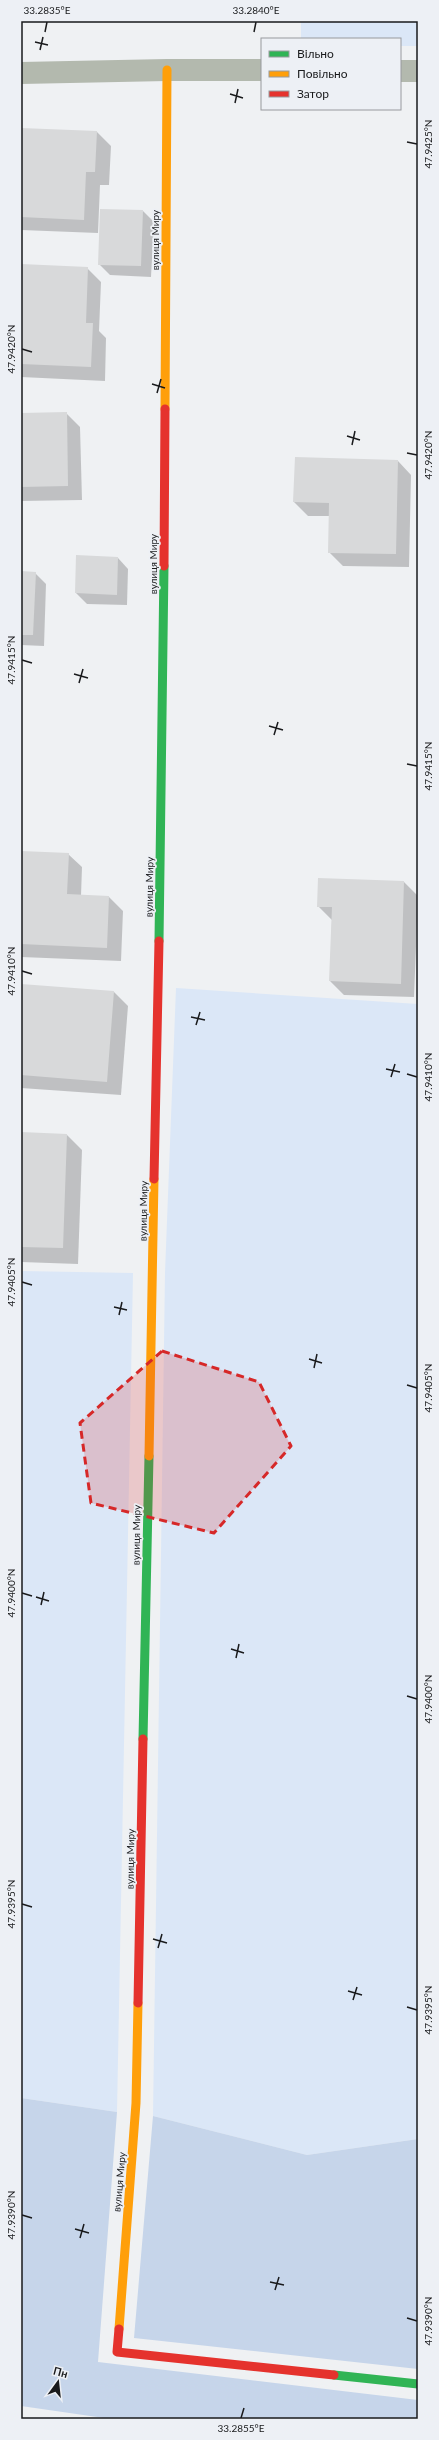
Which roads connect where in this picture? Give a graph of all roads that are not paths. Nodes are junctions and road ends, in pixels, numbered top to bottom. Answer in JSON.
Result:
{"nodes":[{"id":1,"x":167,"y":70,"type":"junction"},
{"id":2,"x":261,"y":70,"type":"edge"},
{"id":3,"x":401,"y":71,"type":"edge"},
{"id":4,"x":418,"y":72,"type":"edge"},
{"id":5,"x":21,"y":74,"type":"edge"},
{"id":6,"x":418,"y":2384,"type":"edge"}],
"edges":[{"from":1,"to":2,"type":"street"},
{"from":1,"to":5,"type":"street"},
{"from":1,"to":6,"type":"street","name":"вулиця Миру"},
{"from":3,"to":4,"type":"street"}]}
